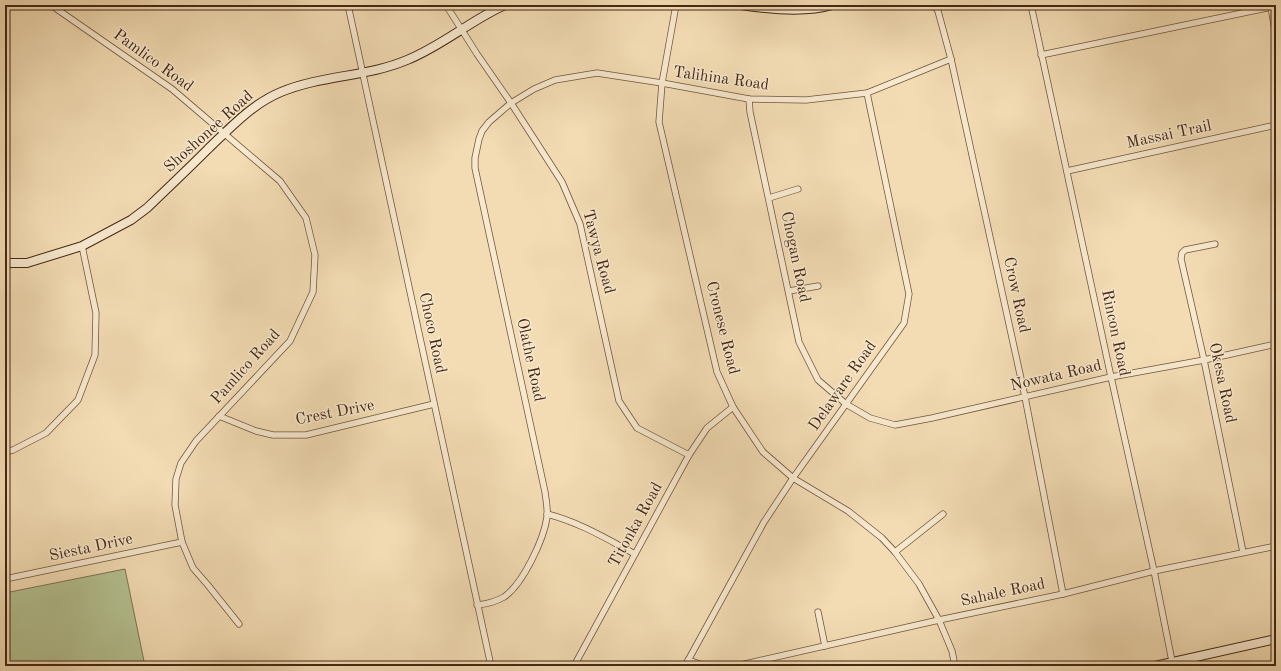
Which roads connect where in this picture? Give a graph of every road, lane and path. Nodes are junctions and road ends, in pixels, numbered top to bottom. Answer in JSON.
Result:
{"nodes":[{"id":1,"x":51,"y":5,"type":"edge"},
{"id":2,"x":348,"y":5,"type":"edge"},
{"id":3,"x":446,"y":5,"type":"edge"},
{"id":4,"x":505,"y":5,"type":"edge"},
{"id":5,"x":676,"y":5,"type":"edge"},
{"id":6,"x":741,"y":5,"type":"edge"},
{"id":7,"x":832,"y":5,"type":"edge"},
{"id":8,"x":934,"y":5,"type":"edge"},
{"id":9,"x":1031,"y":5,"type":"edge"},
{"id":10,"x":1273,"y":7,"type":"edge"},
{"id":11,"x":461,"y":29,"type":"junction"},
{"id":12,"x":1276,"y":36,"type":"edge"},
{"id":13,"x":1041,"y":55,"type":"junction"},
{"id":14,"x":951,"y":59,"type":"junction"},
{"id":15,"x":363,"y":72,"type":"junction"},
{"id":16,"x":662,"y":83,"type":"junction"},
{"id":17,"x":867,"y":93,"type":"junction"},
{"id":18,"x":749,"y":99,"type":"junction"},
{"id":19,"x":511,"y":102,"type":"junction"},
{"id":20,"x":1276,"y":125,"type":"edge"},
{"id":21,"x":224,"y":134,"type":"junction"},
{"id":22,"x":1067,"y":171,"type":"junction"},
{"id":23,"x":798,"y":190,"type":"dead end"},
{"id":24,"x":769,"y":198,"type":"junction"},
{"id":25,"x":1215,"y":244,"type":"dead end"},
{"id":26,"x":82,"y":246,"type":"junction"},
{"id":27,"x":5,"y":263,"type":"edge"},
{"id":28,"x":818,"y":286,"type":"dead end"},
{"id":29,"x":789,"y":291,"type":"junction"},
{"id":30,"x":1276,"y":344,"type":"edge"},
{"id":31,"x":1204,"y":360,"type":"junction"},
{"id":32,"x":1111,"y":378,"type":"junction"},
{"id":33,"x":1025,"y":397,"type":"junction"},
{"id":34,"x":434,"y":404,"type":"junction"},
{"id":35,"x":846,"y":404,"type":"junction"},
{"id":36,"x":733,"y":407,"type":"junction"},
{"id":37,"x":219,"y":416,"type":"junction"},
{"id":38,"x":5,"y":452,"type":"edge"},
{"id":39,"x":689,"y":455,"type":"junction"},
{"id":40,"x":793,"y":478,"type":"junction"},
{"id":41,"x":547,"y":514,"type":"junction"},
{"id":42,"x":943,"y":514,"type":"dead end"},
{"id":43,"x":182,"y":542,"type":"junction"},
{"id":44,"x":1276,"y":546,"type":"edge"},
{"id":45,"x":895,"y":552,"type":"junction"},
{"id":46,"x":1243,"y":552,"type":"junction"},
{"id":47,"x":635,"y":554,"type":"junction"},
{"id":48,"x":1154,"y":571,"type":"junction"},
{"id":49,"x":5,"y":579,"type":"edge"},
{"id":50,"x":1063,"y":594,"type":"junction"},
{"id":51,"x":477,"y":605,"type":"junction"},
{"id":52,"x":818,"y":612,"type":"dead end"},
{"id":53,"x":939,"y":620,"type":"junction"},
{"id":54,"x":238,"y":624,"type":"dead end"},
{"id":55,"x":1276,"y":639,"type":"edge"},
{"id":56,"x":825,"y":646,"type":"junction"},
{"id":57,"x":687,"y":663,"type":"edge"},
{"id":58,"x":1173,"y":664,"type":"edge"},
{"id":59,"x":491,"y":666,"type":"edge"},
{"id":60,"x":574,"y":666,"type":"edge"},
{"id":61,"x":706,"y":666,"type":"edge"},
{"id":62,"x":736,"y":666,"type":"edge"},
{"id":63,"x":955,"y":666,"type":"edge"},
{"id":64,"x":1155,"y":666,"type":"edge"}],
"edges":[{"from":1,"to":21,"type":"street","name":"Pamlico Road"},
{"from":2,"to":15,"type":"street","name":"Choco Road"},
{"from":3,"to":11,"type":"street","name":"Tawya Road"},
{"from":4,"to":11,"type":"street","name":"Shoshonee Road"},
{"from":5,"to":16,"type":"street","name":"Cronese Road"},
{"from":6,"to":7,"type":"street"},
{"from":8,"to":14,"type":"street","name":"Crow Road"},
{"from":9,"to":13,"type":"street","name":"Rincon Road"},
{"from":10,"to":12,"type":"street"},
{"from":10,"to":13,"type":"street"},
{"from":11,"to":15,"type":"street","name":"Shoshonee Road"},
{"from":11,"to":19,"type":"street","name":"Tawya Road"},
{"from":13,"to":22,"type":"street","name":"Rincon Road"},
{"from":14,"to":17,"type":"street","name":"Talihina Road"},
{"from":14,"to":33,"type":"street","name":"Crow Road"},
{"from":15,"to":21,"type":"street","name":"Shoshonee Road"},
{"from":15,"to":34,"type":"street","name":"Choco Road"},
{"from":16,"to":18,"type":"street","name":"Talihina Road"},
{"from":16,"to":19,"type":"street","name":"Talihina Road"},
{"from":16,"to":36,"type":"street","name":"Cronese Road"},
{"from":17,"to":18,"type":"street","name":"Talihina Road"},
{"from":17,"to":35,"type":"street","name":"Delaware Road"},
{"from":18,"to":24,"type":"street","name":"Chogan Road"},
{"from":19,"to":39,"type":"street","name":"Tawya Road"},
{"from":19,"to":41,"type":"street","name":"Olathe Road"},
{"from":20,"to":22,"type":"street","name":"Massai Trail"},
{"from":21,"to":26,"type":"street","name":"Shoshonee Road"},
{"from":21,"to":37,"type":"street","name":"Pamlico Road"},
{"from":22,"to":32,"type":"street","name":"Rincon Road"},
{"from":23,"to":24,"type":"street"},
{"from":24,"to":29,"type":"street","name":"Chogan Road"},
{"from":25,"to":31,"type":"street","name":"Okesa Road"},
{"from":26,"to":27,"type":"street","name":"Shoshonee Road"},
{"from":26,"to":38,"type":"street"},
{"from":28,"to":29,"type":"street"},
{"from":29,"to":35,"type":"street","name":"Chogan Road"},
{"from":30,"to":31,"type":"street","name":"Nowata Road"},
{"from":31,"to":32,"type":"street","name":"Nowata Road"},
{"from":31,"to":46,"type":"street","name":"Okesa Road"},
{"from":32,"to":33,"type":"street","name":"Nowata Road"},
{"from":32,"to":48,"type":"street","name":"Rincon Road"},
{"from":33,"to":35,"type":"street","name":"Nowata Road"},
{"from":33,"to":50,"type":"street","name":"Crow Road"},
{"from":34,"to":37,"type":"street","name":"Crest Drive"},
{"from":34,"to":51,"type":"street","name":"Choco Road"},
{"from":35,"to":40,"type":"street","name":"Delaware Road"},
{"from":36,"to":39,"type":"street","name":"Titonka Road"},
{"from":36,"to":40,"type":"street","name":"Cronese Road"},
{"from":37,"to":43,"type":"street","name":"Pamlico Road"},
{"from":39,"to":47,"type":"street","name":"Titonka Road"},
{"from":40,"to":45,"type":"street","name":"Cronese Road"},
{"from":40,"to":57,"type":"street","name":"Delaware Road"},
{"from":41,"to":47,"type":"street"},
{"from":41,"to":51,"type":"street","name":"Olathe Road"},
{"from":42,"to":45,"type":"street"},
{"from":43,"to":49,"type":"street","name":"Siesta Drive"},
{"from":43,"to":54,"type":"street","name":"Pamlico Road"},
{"from":44,"to":46,"type":"street","name":"Sahale Road"},
{"from":45,"to":53,"type":"street","name":"Cronese Road"},
{"from":46,"to":48,"type":"street","name":"Sahale Road"},
{"from":47,"to":60,"type":"street","name":"Titonka Road"},
{"from":48,"to":50,"type":"street","name":"Sahale Road"},
{"from":48,"to":58,"type":"street","name":"Rincon Road"},
{"from":50,"to":53,"type":"street","name":"Sahale Road"},
{"from":51,"to":59,"type":"street","name":"Choco Road"},
{"from":52,"to":56,"type":"street"},
{"from":53,"to":56,"type":"street","name":"Sahale Road"},
{"from":53,"to":63,"type":"street","name":"Cronese Road"},
{"from":55,"to":58,"type":"street"},
{"from":56,"to":62,"type":"street","name":"Sahale Road"},
{"from":57,"to":61,"type":"street"},
{"from":58,"to":64,"type":"street"}]}
